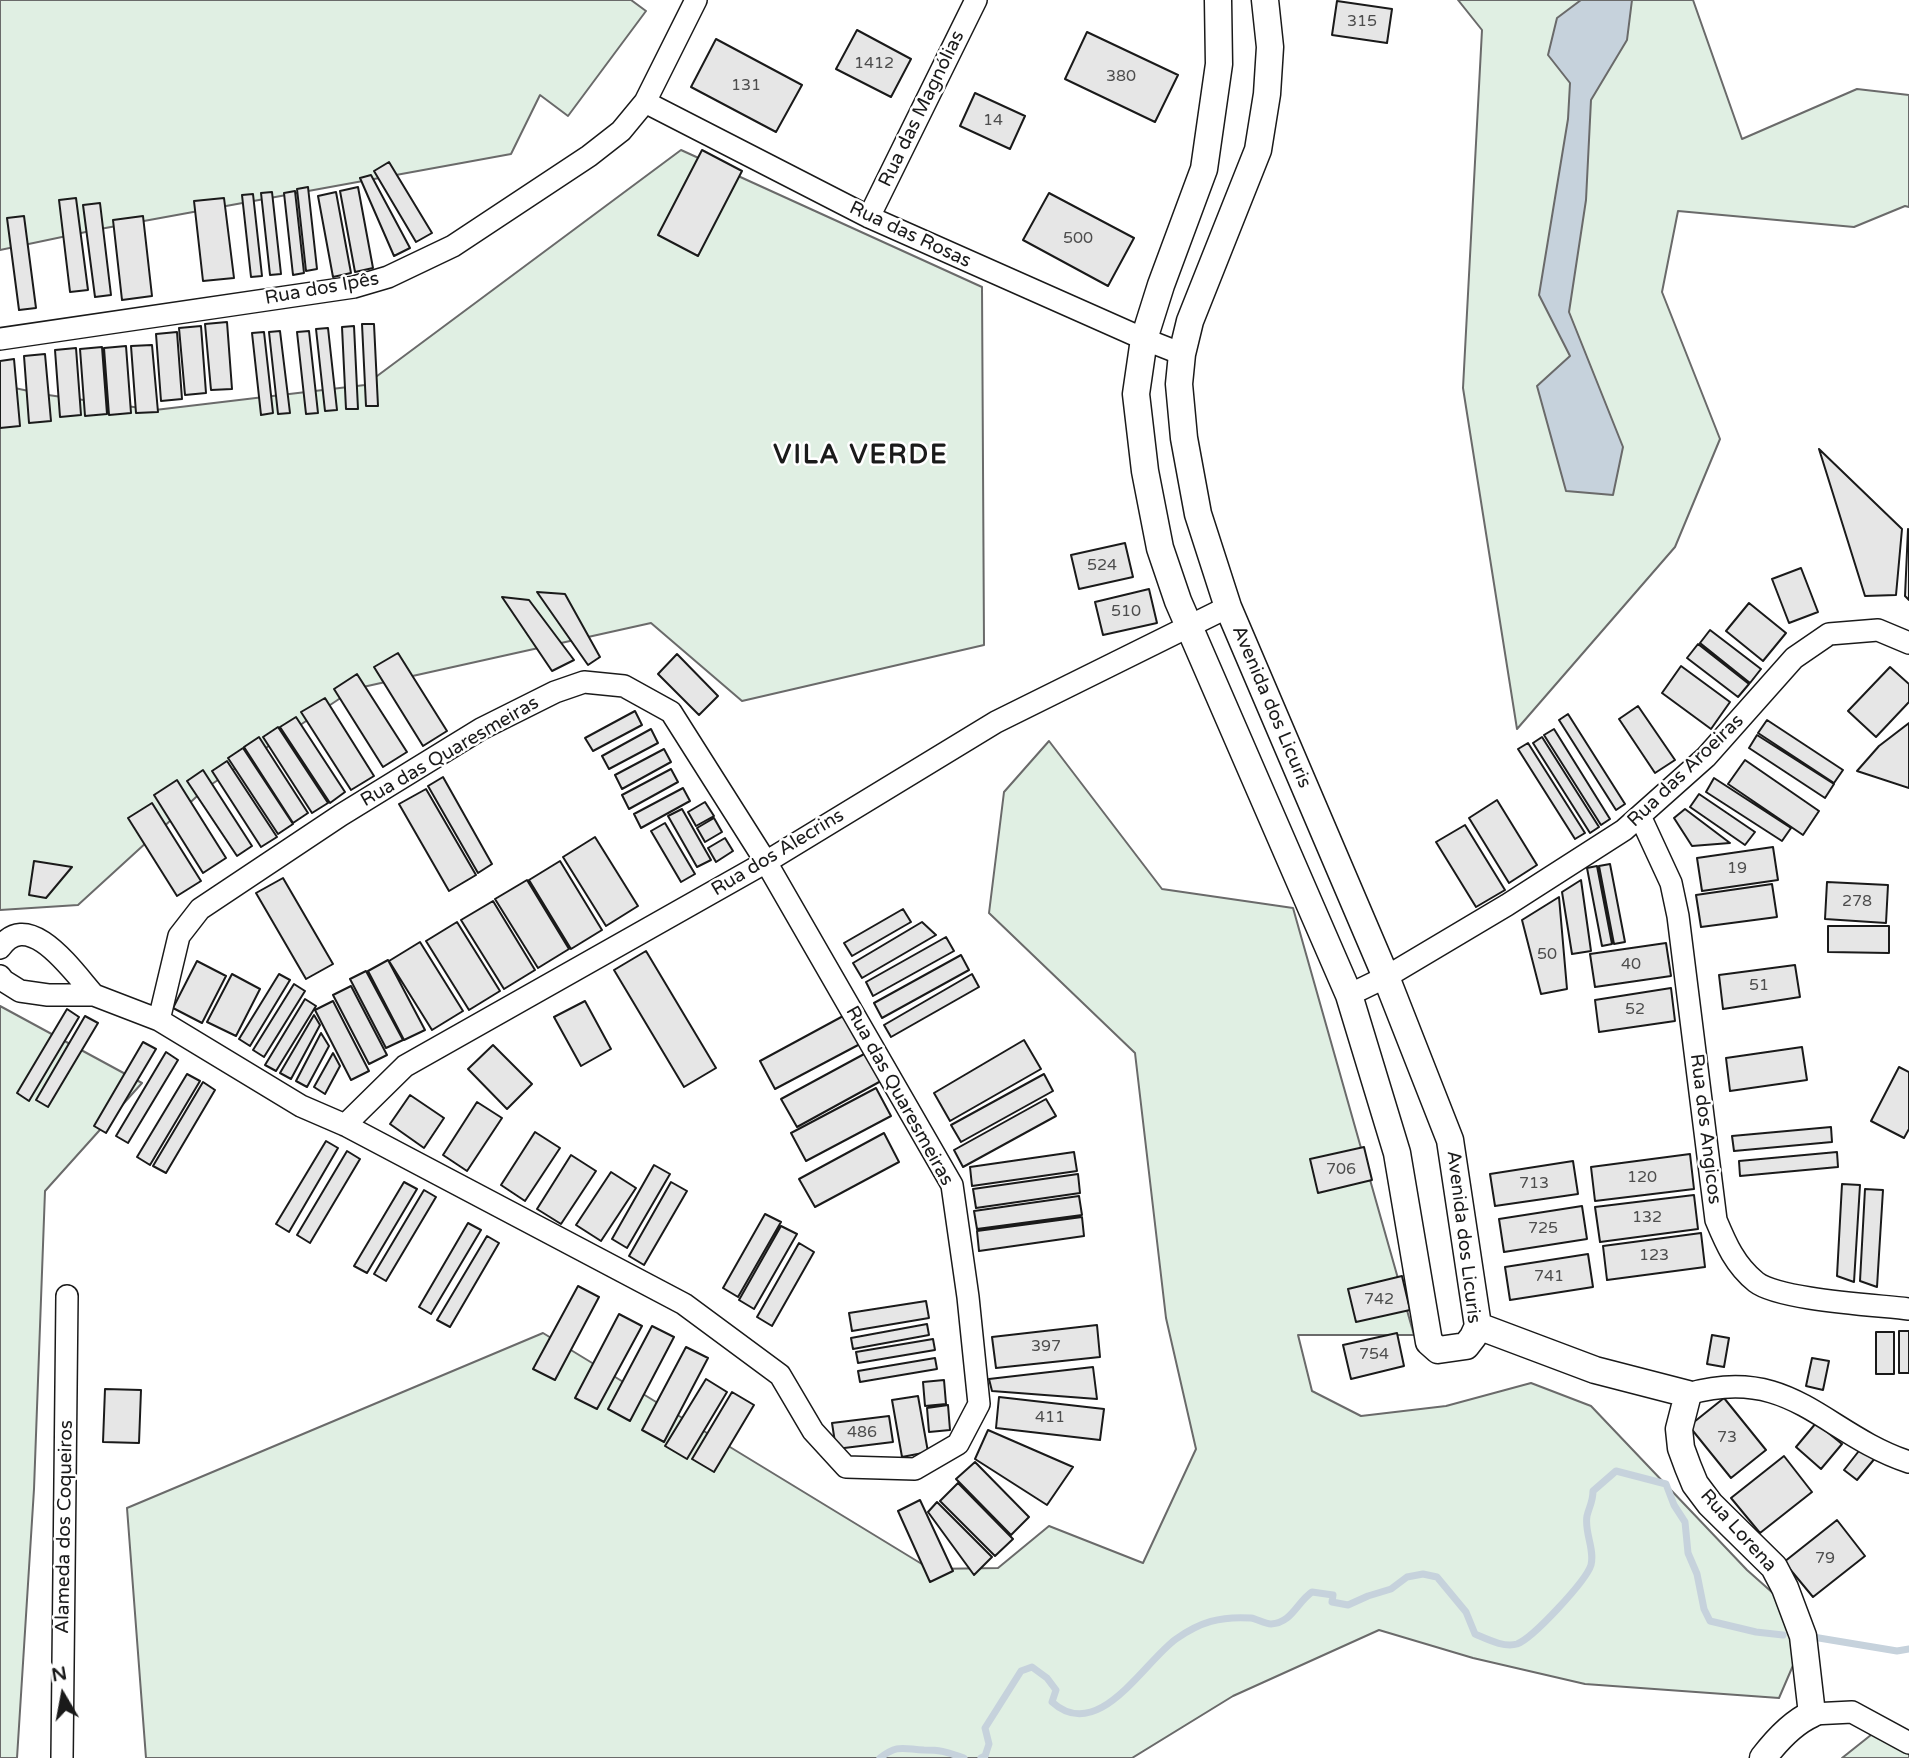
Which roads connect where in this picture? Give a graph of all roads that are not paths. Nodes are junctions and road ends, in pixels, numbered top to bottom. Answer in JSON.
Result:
{"nodes":[{"id":1,"x":696,"y":0,"type":"edge"},
{"id":2,"x":976,"y":0,"type":"edge"},
{"id":3,"x":1218,"y":0,"type":"edge"},
{"id":4,"x":1265,"y":0,"type":"edge"},
{"id":5,"x":645,"y":102,"type":"junction"},
{"id":6,"x":869,"y":217,"type":"junction"},
{"id":7,"x":0,"y":339,"type":"edge"},
{"id":8,"x":1144,"y":340,"type":"junction"},
{"id":9,"x":1182,"y":354,"type":"junction"},
{"id":10,"x":1228,"y":607,"type":"junction"},
{"id":11,"x":1189,"y":627,"type":"junction"},
{"id":12,"x":1909,"y":643,"type":"edge"},
{"id":13,"x":1640,"y":816,"type":"junction"},
{"id":14,"x":766,"y":862,"type":"junction"},
{"id":15,"x":0,"y":948,"type":"edge"},
{"id":16,"x":0,"y":976,"type":"edge"},
{"id":17,"x":1386,"y":977,"type":"junction"},
{"id":18,"x":94,"y":995,"type":"junction"},
{"id":19,"x":1349,"y":995,"type":"junction"},
{"id":20,"x":159,"y":1020,"type":"junction"},
{"id":21,"x":345,"y":1125,"type":"junction"},
{"id":22,"x":68,"y":1296,"type":"dead end"},
{"id":23,"x":1909,"y":1309,"type":"edge"},
{"id":24,"x":1478,"y":1326,"type":"junction"},
{"id":25,"x":1688,"y":1394,"type":"junction"},
{"id":26,"x":1909,"y":1462,"type":"edge"},
{"id":27,"x":1812,"y":1714,"type":"junction"},
{"id":28,"x":1909,"y":1742,"type":"edge"},
{"id":29,"x":62,"y":1758,"type":"edge"},
{"id":30,"x":1763,"y":1758,"type":"edge"}],
"edges":[{"from":1,"to":5,"type":"street","name":"Rua dos Ipês"},
{"from":2,"to":6,"type":"street","name":"Rua das Magnólias"},
{"from":3,"to":8,"type":"street","name":"Avenida dos Licuris"},
{"from":4,"to":9,"type":"street","name":"Avenida dos Licuris"},
{"from":5,"to":6,"type":"street","name":"Rua das Rosas"},
{"from":5,"to":7,"type":"street","name":"Rua dos Ipês"},
{"from":6,"to":8,"type":"street","name":"Rua das Rosas"},
{"from":8,"to":9,"type":"street","name":"Rua das Rosas"},
{"from":8,"to":11,"type":"street","name":"Avenida dos Licuris"},
{"from":9,"to":10,"type":"street","name":"Avenida dos Licuris"},
{"from":10,"to":11,"type":"street","name":"Rua dos Alecrins"},
{"from":10,"to":17,"type":"street","name":"Avenida dos Licuris"},
{"from":11,"to":14,"type":"street","name":"Rua dos Alecrins"},
{"from":11,"to":19,"type":"street","name":"Avenida dos Licuris"},
{"from":12,"to":13,"type":"street","name":"Rua das Aroeiras"},
{"from":13,"to":17,"type":"street","name":"Rua das Aroeiras"},
{"from":13,"to":23,"type":"street","name":"Rua dos Angicos"},
{"from":14,"to":20,"type":"street","name":"Rua das Quaresmeiras"},
{"from":14,"to":21,"type":"street","name":"Rua dos Alecrins"},
{"from":14,"to":21,"type":"street","name":"Rua das Quaresmeiras"},
{"from":15,"to":18,"type":"street","name":"Rua das Quaresmeiras"},
{"from":16,"to":18,"type":"street","name":"Rua das Quaresmeiras"},
{"from":17,"to":19,"type":"street","name":"Rua das Aroeiras"},
{"from":17,"to":24,"type":"street","name":"Avenida dos Licuris"},
{"from":18,"to":20,"type":"street","name":"Rua das Quaresmeiras"},
{"from":19,"to":24,"type":"street","name":"Avenida dos Licuris"},
{"from":20,"to":21,"type":"street","name":"Rua das Quaresmeiras"},
{"from":22,"to":29,"type":"street","name":"Alameda dos Coqueiros"},
{"from":24,"to":25,"type":"street"},
{"from":25,"to":26,"type":"street"},
{"from":25,"to":27,"type":"street","name":"Rua Lorena"},
{"from":27,"to":28,"type":"street"},
{"from":27,"to":30,"type":"street"}]}
